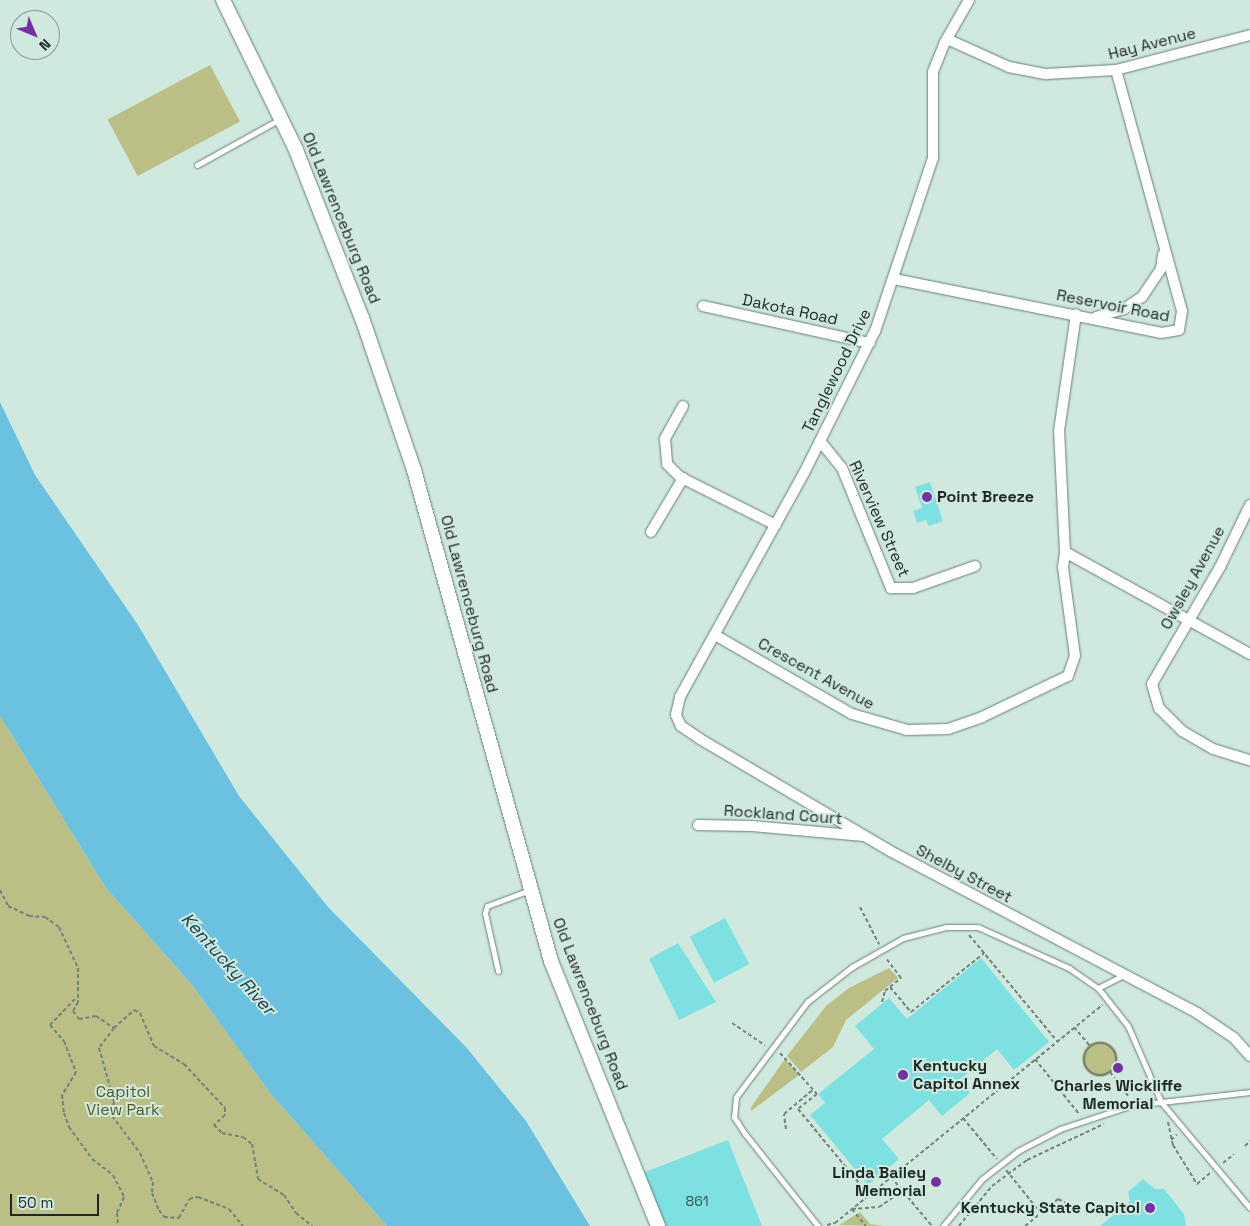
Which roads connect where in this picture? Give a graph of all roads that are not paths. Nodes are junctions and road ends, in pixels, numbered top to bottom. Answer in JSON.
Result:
{"nodes":[{"id":1,"x":223,"y":0,"type":"edge"},
{"id":2,"x":969,"y":0,"type":"edge"},
{"id":3,"x":1250,"y":35,"type":"edge"},
{"id":4,"x":947,"y":38,"type":"junction"},
{"id":5,"x":1116,"y":70,"type":"junction"},
{"id":6,"x":281,"y":118,"type":"junction"},
{"id":7,"x":198,"y":165,"type":"dead end"},
{"id":8,"x":1163,"y":246,"type":"junction"},
{"id":9,"x":894,"y":279,"type":"junction"},
{"id":10,"x":703,"y":306,"type":"dead end"},
{"id":11,"x":1076,"y":314,"type":"junction"},
{"id":12,"x":1093,"y":317,"type":"junction"},
{"id":13,"x":870,"y":342,"type":"junction"},
{"id":14,"x":683,"y":406,"type":"dead end"},
{"id":15,"x":820,"y":441,"type":"junction"},
{"id":16,"x":683,"y":478,"type":"junction"},
{"id":17,"x":1250,"y":505,"type":"edge"},
{"id":18,"x":776,"y":525,"type":"junction"},
{"id":19,"x":652,"y":532,"type":"dead end"},
{"id":20,"x":1065,"y":552,"type":"junction"},
{"id":21,"x":975,"y":566,"type":"dead end"},
{"id":22,"x":1187,"y":619,"type":"junction"},
{"id":23,"x":715,"y":635,"type":"junction"},
{"id":24,"x":1250,"y":654,"type":"edge"},
{"id":25,"x":676,"y":706,"type":"joint"},
{"id":26,"x":1250,"y":760,"type":"edge"},
{"id":27,"x":698,"y":825,"type":"dead end"},
{"id":28,"x":865,"y":836,"type":"junction"},
{"id":29,"x":530,"y":890,"type":"junction"},
{"id":30,"x":498,"y":971,"type":"dead end"},
{"id":31,"x":1126,"y":974,"type":"junction"},
{"id":32,"x":1098,"y":988,"type":"junction"},
{"id":33,"x":1250,"y":1056,"type":"edge"},
{"id":34,"x":1250,"y":1092,"type":"edge"},
{"id":35,"x":1161,"y":1102,"type":"junction"},
{"id":36,"x":1250,"y":1208,"type":"edge"},
{"id":37,"x":658,"y":1226,"type":"edge"},
{"id":38,"x":818,"y":1226,"type":"edge"},
{"id":39,"x":943,"y":1226,"type":"edge"}],
"edges":[{"from":1,"to":6,"type":"main road","name":"Old Lawrenceburg Road"},
{"from":2,"to":4,"type":"street","name":"Tanglewood Drive"},
{"from":3,"to":5,"type":"street","name":"Hay Avenue"},
{"from":4,"to":5,"type":"street","name":"Hay Avenue"},
{"from":4,"to":9,"type":"street","name":"Tanglewood Drive"},
{"from":5,"to":8,"type":"street","name":"Reservoir Road"},
{"from":6,"to":7,"type":"lane"},
{"from":6,"to":29,"type":"main road","name":"Old Lawrenceburg Road"},
{"from":8,"to":12,"type":"street"},
{"from":8,"to":12,"type":"street","name":"Reservoir Road"},
{"from":9,"to":11,"type":"street","name":"Reservoir Road"},
{"from":9,"to":13,"type":"street","name":"Tanglewood Drive"},
{"from":10,"to":13,"type":"street","name":"Dakota Road"},
{"from":11,"to":12,"type":"street","name":"Reservoir Road"},
{"from":11,"to":20,"type":"street"},
{"from":13,"to":15,"type":"street","name":"Tanglewood Drive"},
{"from":14,"to":16,"type":"street"},
{"from":15,"to":18,"type":"street","name":"Tanglewood Drive"},
{"from":15,"to":21,"type":"street","name":"Riverview Street"},
{"from":16,"to":18,"type":"street"},
{"from":16,"to":19,"type":"street"},
{"from":17,"to":22,"type":"street","name":"Owsley Avenue"},
{"from":18,"to":23,"type":"street","name":"Tanglewood Drive"},
{"from":20,"to":22,"type":"street"},
{"from":20,"to":23,"type":"street","name":"Crescent Avenue"},
{"from":22,"to":24,"type":"street"},
{"from":22,"to":26,"type":"street","name":"Owsley Avenue"},
{"from":23,"to":25,"type":"street","name":"Tanglewood Drive"},
{"from":25,"to":28,"type":"street","name":"Shelby Street"},
{"from":27,"to":28,"type":"street","name":"Rockland Court"},
{"from":28,"to":31,"type":"street","name":"Shelby Street"},
{"from":29,"to":30,"type":"lane"},
{"from":29,"to":37,"type":"main road","name":"Old Lawrenceburg Road"},
{"from":31,"to":32,"type":"lane"},
{"from":31,"to":33,"type":"street","name":"Shelby Street"},
{"from":32,"to":35,"type":"lane"},
{"from":32,"to":38,"type":"lane"},
{"from":34,"to":35,"type":"lane"},
{"from":35,"to":36,"type":"lane"},
{"from":35,"to":39,"type":"lane"}]}
